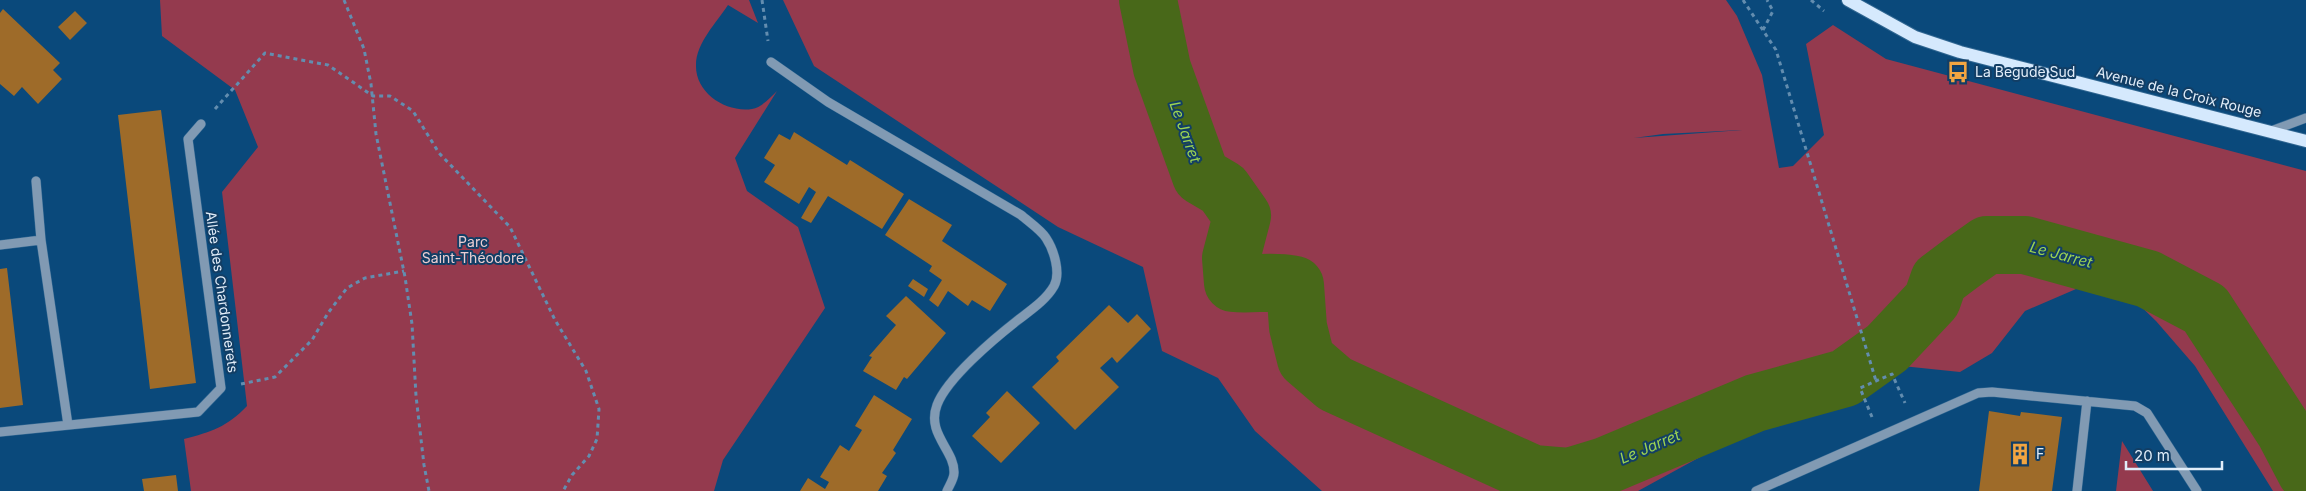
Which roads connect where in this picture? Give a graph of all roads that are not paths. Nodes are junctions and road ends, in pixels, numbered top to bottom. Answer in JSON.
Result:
{"nodes":[{"id":1,"x":1848,"y":0,"type":"edge"},
{"id":2,"x":771,"y":62,"type":"road end"},
{"id":3,"x":2306,"y":118,"type":"edge"},
{"id":4,"x":201,"y":124,"type":"road end"},
{"id":5,"x":2271,"y":131,"type":"junction"},
{"id":6,"x":2306,"y":141,"type":"edge"},
{"id":7,"x":36,"y":181,"type":"dead end"},
{"id":8,"x":41,"y":240,"type":"junction"},
{"id":9,"x":0,"y":244,"type":"edge"},
{"id":10,"x":2087,"y":401,"type":"junction"},
{"id":11,"x":68,"y":425,"type":"junction"},
{"id":12,"x":0,"y":432,"type":"edge"},
{"id":13,"x":947,"y":491,"type":"edge"},
{"id":14,"x":1756,"y":491,"type":"edge"},
{"id":15,"x":2077,"y":491,"type":"edge"},
{"id":16,"x":2197,"y":491,"type":"edge"}],
"edges":[{"from":1,"to":5,"type":"main road","name":"Avenue de la Croix Rouge"},
{"from":2,"to":13,"type":"street"},
{"from":3,"to":5,"type":"street"},
{"from":4,"to":11,"type":"street","name":"Allée des Chardonnerets"},
{"from":5,"to":6,"type":"main road","name":"Avenue de la Croix Rouge"},
{"from":7,"to":8,"type":"street"},
{"from":8,"to":9,"type":"street"},
{"from":8,"to":11,"type":"street"},
{"from":10,"to":14,"type":"street"},
{"from":10,"to":15,"type":"street"},
{"from":10,"to":16,"type":"street"},
{"from":11,"to":12,"type":"street","name":"Allée des Chardonnerets"}]}
